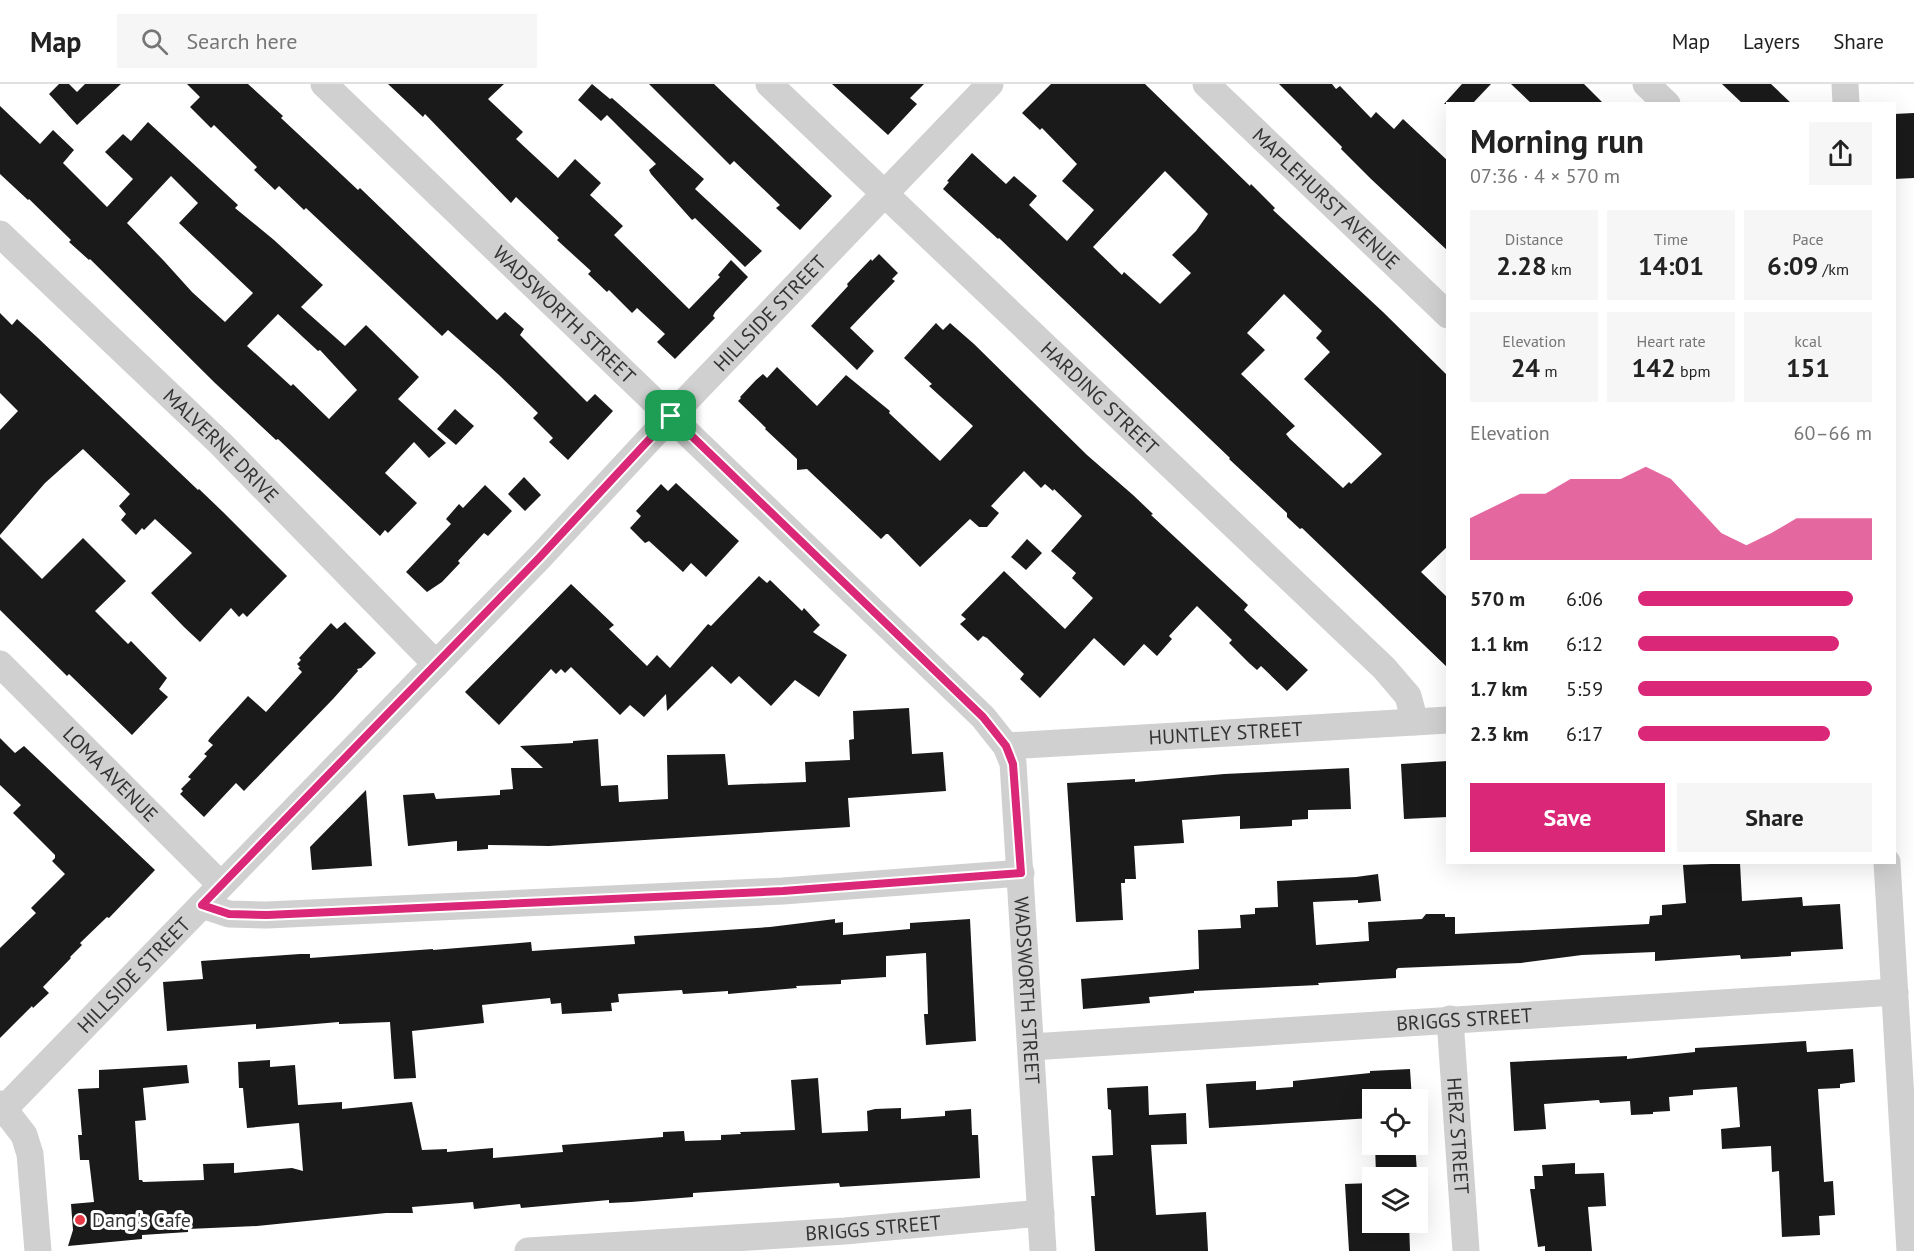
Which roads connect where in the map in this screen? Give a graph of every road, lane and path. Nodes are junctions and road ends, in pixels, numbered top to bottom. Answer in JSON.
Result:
{"nodes":[{"id":1,"x":324,"y":84,"type":"edge"},
{"id":2,"x":769,"y":84,"type":"edge"},
{"id":3,"x":990,"y":84,"type":"edge"},
{"id":4,"x":1206,"y":84,"type":"edge"},
{"id":5,"x":1646,"y":84,"type":"edge"},
{"id":6,"x":1845,"y":84,"type":"edge"},
{"id":7,"x":1665,"y":102,"type":"edge"},
{"id":8,"x":1846,"y":102,"type":"edge"},
{"id":9,"x":885,"y":194,"type":"junction"},
{"id":10,"x":0,"y":234,"type":"edge"},
{"id":11,"x":1446,"y":313,"type":"edge"},
{"id":12,"x":671,"y":416,"type":"junction"},
{"id":13,"x":0,"y":664,"type":"edge"},
{"id":14,"x":436,"y":664,"type":"junction"},
{"id":15,"x":1446,"y":720,"type":"edge"},
{"id":16,"x":1415,"y":722,"type":"junction"},
{"id":17,"x":1006,"y":746,"type":"junction"},
{"id":18,"x":1887,"y":864,"type":"edge"},
{"id":19,"x":1021,"y":873,"type":"junction"},
{"id":20,"x":221,"y":885,"type":"junction"},
{"id":21,"x":202,"y":905,"type":"junction"},
{"id":22,"x":1895,"y":992,"type":"junction"},
{"id":23,"x":1450,"y":1019,"type":"junction"},
{"id":24,"x":1031,"y":1047,"type":"junction"},
{"id":25,"x":2,"y":1108,"type":"edge"},
{"id":26,"x":1041,"y":1214,"type":"junction"},
{"id":27,"x":38,"y":1251,"type":"edge"},
{"id":28,"x":528,"y":1251,"type":"edge"},
{"id":29,"x":1043,"y":1251,"type":"edge"},
{"id":30,"x":1466,"y":1251,"type":"edge"},
{"id":31,"x":1910,"y":1251,"type":"edge"}],
"edges":[{"from":1,"to":12,"type":"street","name":"WADSWORTH STREET"},
{"from":2,"to":9,"type":"street","name":"HARDING STREET"},
{"from":3,"to":9,"type":"street","name":"HILLSIDE STREET"},
{"from":4,"to":11,"type":"street","name":"MAPLEHURST AVENUE"},
{"from":5,"to":7,"type":"street"},
{"from":6,"to":8,"type":"street"},
{"from":9,"to":12,"type":"street","name":"HILLSIDE STREET"},
{"from":9,"to":16,"type":"street","name":"HARDING STREET"},
{"from":10,"to":14,"type":"street","name":"MALVERNE DRIVE"},
{"from":12,"to":14,"type":"street","name":"HILLSIDE STREET"},
{"from":12,"to":17,"type":"street","name":"WADSWORTH STREET"},
{"from":13,"to":20,"type":"street","name":"LOMA AVENUE"},
{"from":14,"to":20,"type":"street","name":"HILLSIDE STREET"},
{"from":15,"to":16,"type":"street","name":"HUNTLEY STREET"},
{"from":16,"to":17,"type":"street","name":"HUNTLEY STREET"},
{"from":17,"to":19,"type":"street","name":"WADSWORTH STREET"},
{"from":18,"to":22,"type":"street"},
{"from":19,"to":21,"type":"street"},
{"from":19,"to":24,"type":"street","name":"WADSWORTH STREET"},
{"from":20,"to":21,"type":"street","name":"HILLSIDE STREET"},
{"from":21,"to":25,"type":"street","name":"HILLSIDE STREET"},
{"from":22,"to":23,"type":"street","name":"BRIGGS STREET"},
{"from":22,"to":31,"type":"street"},
{"from":23,"to":24,"type":"street","name":"BRIGGS STREET"},
{"from":23,"to":30,"type":"street","name":"HERZ STREET"},
{"from":24,"to":26,"type":"street","name":"WADSWORTH STREET"},
{"from":25,"to":27,"type":"street"},
{"from":26,"to":28,"type":"street","name":"BRIGGS STREET"},
{"from":26,"to":29,"type":"street","name":"WADSWORTH STREET"}]}
